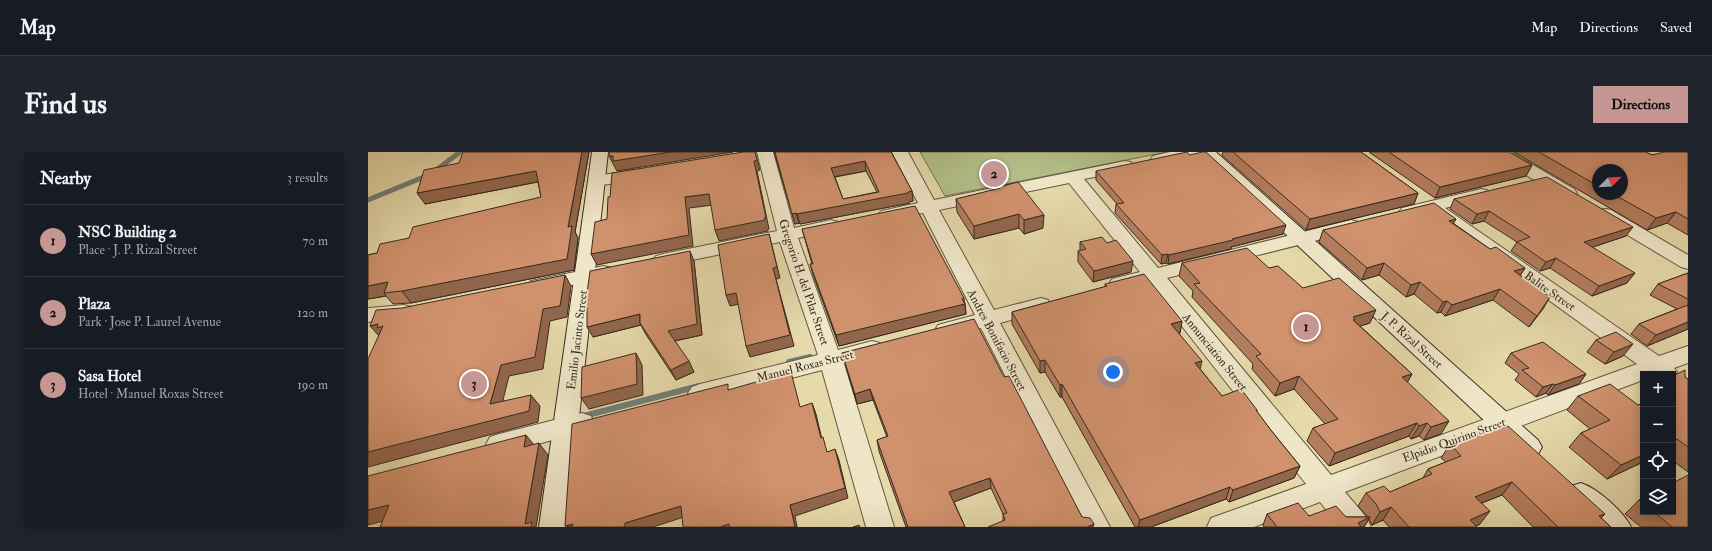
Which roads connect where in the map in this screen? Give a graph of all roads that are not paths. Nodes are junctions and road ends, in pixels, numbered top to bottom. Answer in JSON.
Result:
{"nodes":[{"id":1,"x":600,"y":152,"type":"edge"},
{"id":2,"x":900,"y":152,"type":"edge"},
{"id":3,"x":1195,"y":152,"type":"edge"},
{"id":4,"x":1206,"y":152,"type":"edge"},
{"id":5,"x":1499,"y":152,"type":"edge"},
{"id":6,"x":762,"y":153,"type":"edge"},
{"id":7,"x":658,"y":171,"type":"edge"},
{"id":8,"x":1073,"y":177,"type":"junction"},
{"id":9,"x":1544,"y":179,"type":"junction"},
{"id":10,"x":596,"y":181,"type":"junction"},
{"id":11,"x":1412,"y":193,"type":"edge"},
{"id":12,"x":928,"y":207,"type":"junction"},
{"id":13,"x":1431,"y":207,"type":"junction"},
{"id":14,"x":1393,"y":216,"type":"edge"},
{"id":15,"x":868,"y":219,"type":"edge"},
{"id":16,"x":1370,"y":222,"type":"edge"},
{"id":17,"x":846,"y":223,"type":"edge"},
{"id":18,"x":786,"y":235,"type":"junction"},
{"id":19,"x":1301,"y":239,"type":"junction"},
{"id":20,"x":1688,"y":263,"type":"edge"},
{"id":21,"x":647,"y":264,"type":"edge"},
{"id":22,"x":624,"y":268,"type":"edge"},
{"id":23,"x":1153,"y":275,"type":"junction"},
{"id":24,"x":585,"y":276,"type":"junction"},
{"id":25,"x":525,"y":288,"type":"edge"},
{"id":26,"x":1100,"y":289,"type":"edge"},
{"id":27,"x":1062,"y":299,"type":"edge"},
{"id":28,"x":419,"y":310,"type":"edge"},
{"id":29,"x":368,"y":315,"type":"edge"},
{"id":30,"x":986,"y":319,"type":"junction"},
{"id":31,"x":927,"y":334,"type":"edge"},
{"id":32,"x":890,"y":344,"type":"edge"},
{"id":33,"x":1688,"y":354,"type":"edge"},
{"id":34,"x":831,"y":360,"type":"junction"},
{"id":35,"x":1663,"y":371,"type":"edge"},
{"id":36,"x":1674,"y":371,"type":"edge"},
{"id":37,"x":1640,"y":384,"type":"edge"},
{"id":38,"x":680,"y":398,"type":"edge"},
{"id":39,"x":604,"y":417,"type":"edge"},
{"id":40,"x":1502,"y":422,"type":"junction"},
{"id":41,"x":567,"y":426,"type":"junction"},
{"id":42,"x":484,"y":448,"type":"edge"},
{"id":43,"x":1543,"y":459,"type":"edge"},
{"id":44,"x":1566,"y":480,"type":"edge"},
{"id":45,"x":1325,"y":488,"type":"junction"},
{"id":46,"x":553,"y":527,"type":"edge"},
{"id":47,"x":880,"y":527,"type":"edge"},
{"id":48,"x":1096,"y":527,"type":"edge"},
{"id":49,"x":1220,"y":527,"type":"edge"},
{"id":50,"x":1357,"y":527,"type":"edge"},
{"id":51,"x":1618,"y":527,"type":"edge"}],
"edges":[{"from":1,"to":10,"type":"street","name":"Emilio Jacinto Street"},
{"from":2,"to":12,"type":"street","name":"Andres Bonifacio Street"},
{"from":3,"to":8,"type":"street"},
{"from":4,"to":19,"type":"street","name":"J. P. Rizal Street"},
{"from":5,"to":9,"type":"street"},
{"from":6,"to":18,"type":"street","name":"Gregorio H. del Pilar Street"},
{"from":7,"to":10,"type":"street"},
{"from":8,"to":12,"type":"street"},
{"from":8,"to":23,"type":"street","name":"Annunciation Street"},
{"from":9,"to":13,"type":"street"},
{"from":9,"to":20,"type":"street"},
{"from":10,"to":24,"type":"street","name":"Emilio Jacinto Street"},
{"from":11,"to":13,"type":"street","name":"Balite Street"},
{"from":12,"to":15,"type":"street"},
{"from":12,"to":30,"type":"street","name":"Andres Bonifacio Street"},
{"from":13,"to":14,"type":"street"},
{"from":13,"to":35,"type":"street","name":"Balite Street"},
{"from":16,"to":19,"type":"street"},
{"from":17,"to":18,"type":"street"},
{"from":18,"to":21,"type":"street"},
{"from":18,"to":34,"type":"street","name":"Gregorio H. del Pilar Street"},
{"from":19,"to":23,"type":"street"},
{"from":19,"to":40,"type":"street","name":"J. P. Rizal Street"},
{"from":22,"to":24,"type":"street"},
{"from":23,"to":26,"type":"street"},
{"from":23,"to":45,"type":"street","name":"Annunciation Street"},
{"from":24,"to":25,"type":"street"},
{"from":24,"to":41,"type":"street","name":"Emilio Jacinto Street"},
{"from":27,"to":30,"type":"street"},
{"from":28,"to":29,"type":"street"},
{"from":30,"to":31,"type":"street"},
{"from":30,"to":48,"type":"street","name":"Andres Bonifacio Street"},
{"from":32,"to":34,"type":"street","name":"Manuel Roxas Street"},
{"from":33,"to":36,"type":"street","name":"Elpidio Quirino Street"},
{"from":34,"to":38,"type":"street","name":"Manuel Roxas Street"},
{"from":34,"to":47,"type":"street","name":"Gregorio H. del Pilar Street"},
{"from":37,"to":40,"type":"street","name":"Elpidio Quirino Street"},
{"from":39,"to":41,"type":"street"},
{"from":40,"to":43,"type":"street","name":"J. P. Rizal Street"},
{"from":40,"to":45,"type":"street","name":"Elpidio Quirino Street"},
{"from":41,"to":42,"type":"street"},
{"from":41,"to":46,"type":"street","name":"Emilio Jacinto Street"},
{"from":44,"to":51,"type":"street"},
{"from":45,"to":49,"type":"street","name":"Elpidio Quirino Street"},
{"from":45,"to":50,"type":"street","name":"Annunciation Street"}]}
